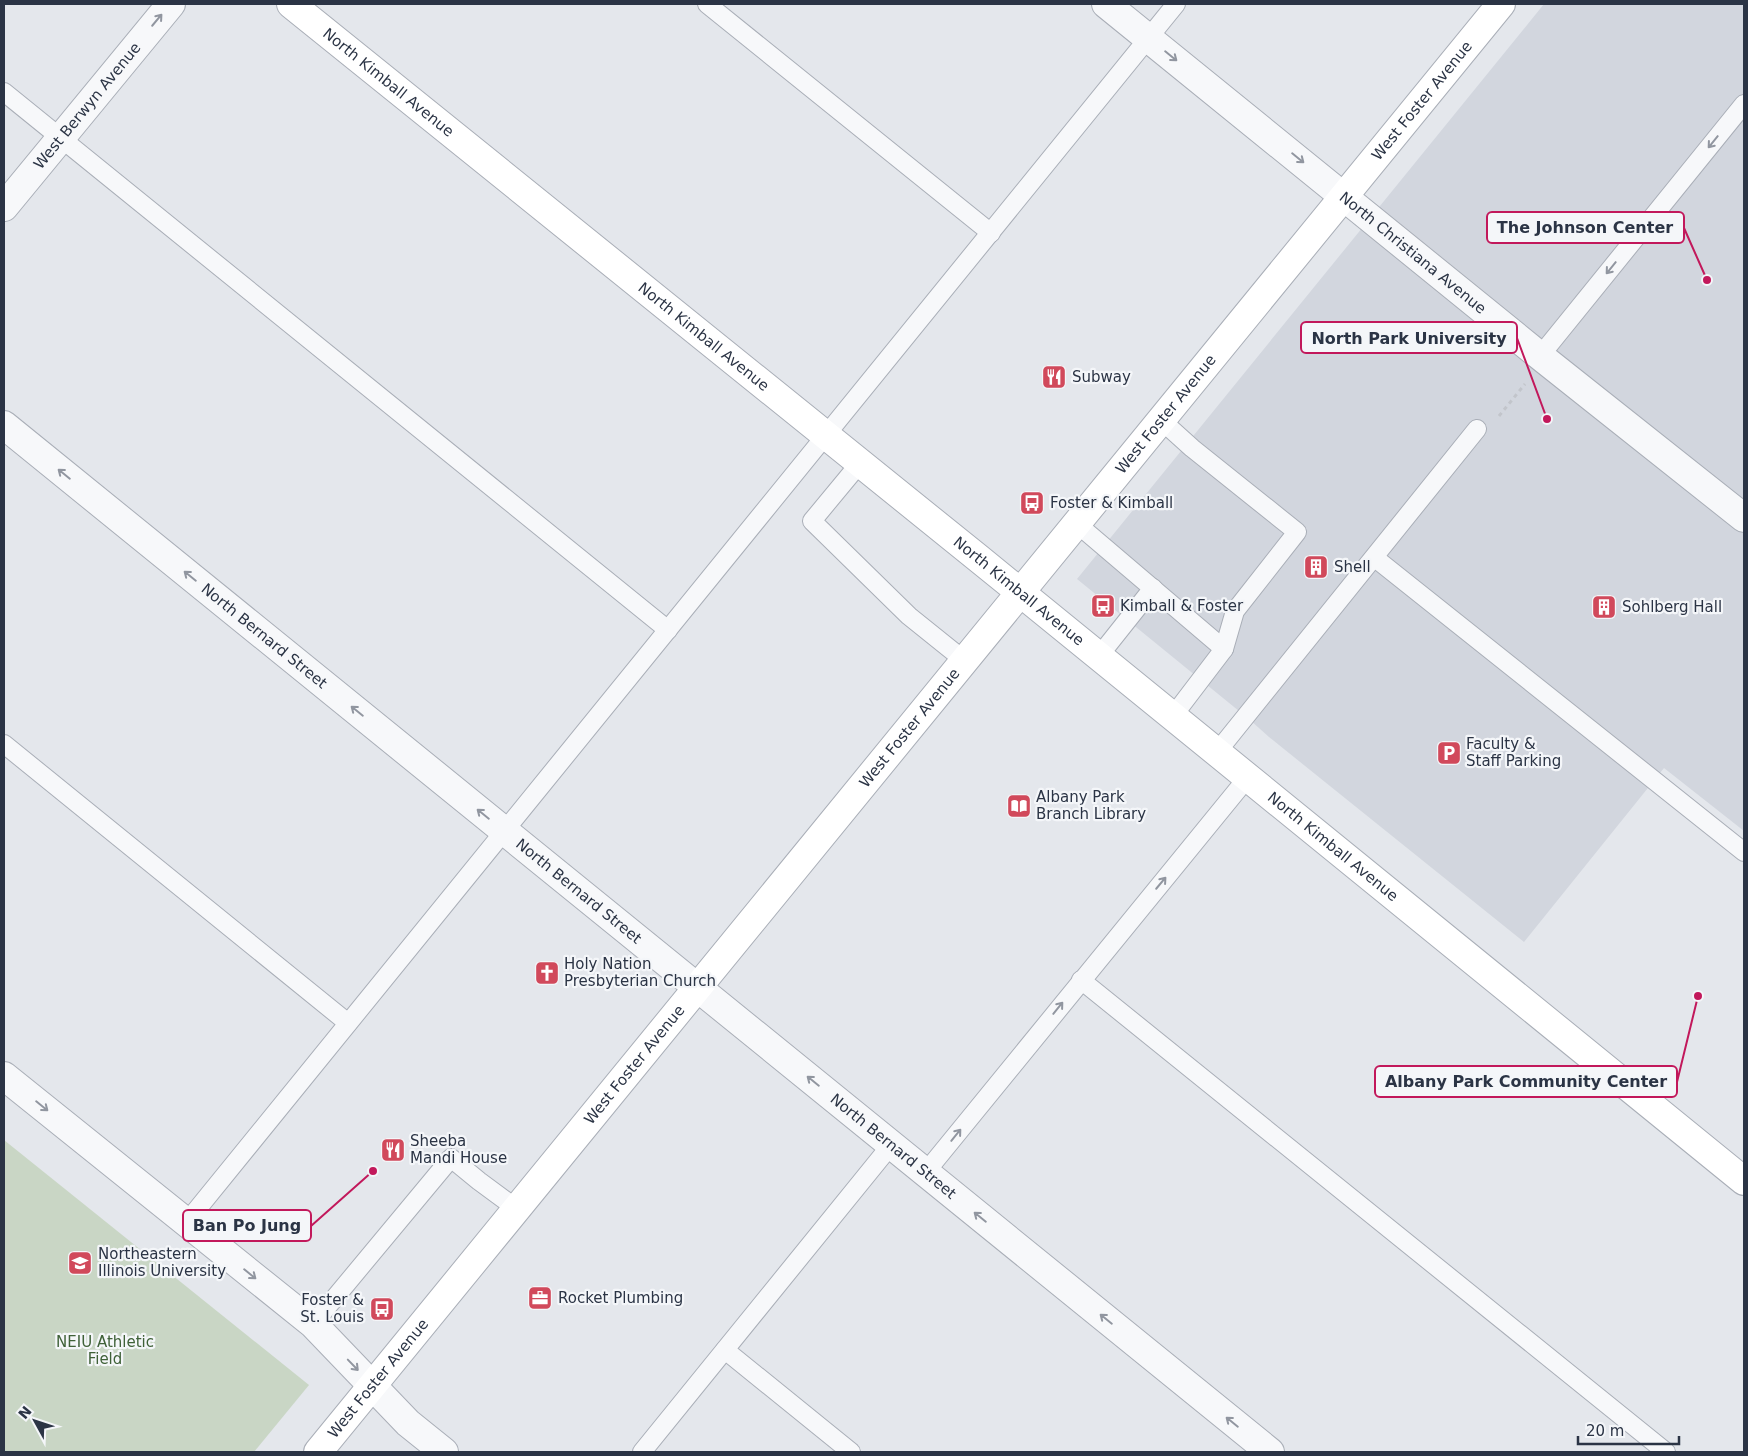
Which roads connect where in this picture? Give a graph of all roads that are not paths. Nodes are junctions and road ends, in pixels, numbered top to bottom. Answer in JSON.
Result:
{"nodes":[{"id":1,"x":171,"y":4,"type":"edge"},
{"id":2,"x":291,"y":4,"type":"edge"},
{"id":3,"x":707,"y":4,"type":"edge"},
{"id":4,"x":1106,"y":4,"type":"edge"},
{"id":5,"x":1176,"y":4,"type":"edge"},
{"id":6,"x":1501,"y":4,"type":"edge"},
{"id":7,"x":1148,"y":38,"type":"junction"},
{"id":8,"x":4,"y":92,"type":"edge"},
{"id":9,"x":1744,"y":104,"type":"edge"},
{"id":10,"x":60,"y":138,"type":"junction"},
{"id":11,"x":1345,"y":196,"type":"junction"},
{"id":12,"x":4,"y":207,"type":"edge"},
{"id":13,"x":991,"y":233,"type":"junction"},
{"id":14,"x":1540,"y":356,"type":"junction"},
{"id":15,"x":1161,"y":420,"type":"junction"},
{"id":16,"x":4,"y":425,"type":"edge"},
{"id":17,"x":1477,"y":429,"type":"dead end"},
{"id":18,"x":826,"y":435,"type":"junction"},
{"id":19,"x":860,"y":462,"type":"junction"},
{"id":20,"x":1744,"y":518,"type":"edge"},
{"id":21,"x":1076,"y":523,"type":"junction"},
{"id":22,"x":1375,"y":558,"type":"junction"},
{"id":23,"x":1153,"y":588,"type":"junction"},
{"id":24,"x":1021,"y":592,"type":"junction"},
{"id":25,"x":668,"y":630,"type":"junction"},
{"id":26,"x":1224,"y":649,"type":"junction"},
{"id":27,"x":1099,"y":656,"type":"junction"},
{"id":28,"x":965,"y":661,"type":"junction"},
{"id":29,"x":1173,"y":716,"type":"junction"},
{"id":30,"x":4,"y":744,"type":"edge"},
{"id":31,"x":1217,"y":752,"type":"junction"},
{"id":32,"x":1248,"y":777,"type":"junction"},
{"id":33,"x":504,"y":831,"type":"junction"},
{"id":34,"x":1744,"y":852,"type":"edge"},
{"id":35,"x":1081,"y":980,"type":"junction"},
{"id":36,"x":698,"y":988,"type":"junction"},
{"id":37,"x":348,"y":1023,"type":"junction"},
{"id":38,"x":4,"y":1076,"type":"edge"},
{"id":39,"x":891,"y":1145,"type":"junction"},
{"id":40,"x":925,"y":1172,"type":"junction"},
{"id":41,"x":1744,"y":1181,"type":"edge"},
{"id":42,"x":517,"y":1209,"type":"junction"},
{"id":43,"x":186,"y":1223,"type":"junction"},
{"id":44,"x":313,"y":1324,"type":"junction"},
{"id":45,"x":725,"y":1350,"type":"junction"},
{"id":46,"x":372,"y":1386,"type":"junction"},
{"id":47,"x":318,"y":1452,"type":"edge"},
{"id":48,"x":444,"y":1452,"type":"edge"},
{"id":49,"x":642,"y":1452,"type":"edge"},
{"id":50,"x":851,"y":1452,"type":"edge"},
{"id":51,"x":1270,"y":1452,"type":"edge"},
{"id":52,"x":1666,"y":1452,"type":"edge"}],
"edges":[{"from":10,"to":1,"type":"street","name":"West Berwyn Avenue","one_way":true},
{"from":2,"to":18,"type":"street","name":"North Kimball Avenue"},
{"from":3,"to":13,"type":"lane"},
{"from":4,"to":7,"type":"street","name":"North Christiana Avenue"},
{"from":5,"to":7,"type":"lane"},
{"from":6,"to":11,"type":"street","name":"West Foster Avenue"},
{"from":7,"to":11,"type":"street","name":"North Christiana Avenue","one_way":true},
{"from":7,"to":13,"type":"lane"},
{"from":8,"to":10,"type":"lane"},
{"from":9,"to":14,"type":"lane","one_way":true},
{"from":10,"to":12,"type":"street","name":"West Berwyn Avenue"},
{"from":10,"to":25,"type":"lane"},
{"from":11,"to":14,"type":"street","name":"North Christiana Avenue"},
{"from":11,"to":15,"type":"street","name":"West Foster Avenue"},
{"from":13,"to":18,"type":"lane"},
{"from":14,"to":20,"type":"street","name":"North Christiana Avenue"},
{"from":15,"to":21,"type":"street","name":"West Foster Avenue"},
{"from":15,"to":26,"type":"lane"},
{"from":33,"to":16,"type":"street","name":"North Bernard Street","one_way":true},
{"from":17,"to":22,"type":"lane"},
{"from":18,"to":19,"type":"street","name":"North Kimball Avenue"},
{"from":18,"to":25,"type":"lane"},
{"from":19,"to":24,"type":"street","name":"North Kimball Avenue"},
{"from":19,"to":28,"type":"lane"},
{"from":21,"to":23,"type":"lane"},
{"from":21,"to":24,"type":"street","name":"West Foster Avenue"},
{"from":22,"to":31,"type":"lane"},
{"from":22,"to":34,"type":"lane"},
{"from":23,"to":26,"type":"lane"},
{"from":23,"to":27,"type":"lane"},
{"from":24,"to":27,"type":"street","name":"North Kimball Avenue"},
{"from":24,"to":28,"type":"street","name":"West Foster Avenue"},
{"from":25,"to":33,"type":"lane"},
{"from":26,"to":29,"type":"lane"},
{"from":27,"to":29,"type":"street","name":"North Kimball Avenue"},
{"from":28,"to":36,"type":"street","name":"West Foster Avenue"},
{"from":29,"to":31,"type":"street","name":"North Kimball Avenue"},
{"from":30,"to":37,"type":"lane"},
{"from":31,"to":32,"type":"street","name":"North Kimball Avenue"},
{"from":35,"to":32,"type":"lane","one_way":true},
{"from":32,"to":41,"type":"street","name":"North Kimball Avenue"},
{"from":33,"to":36,"type":"street","name":"North Bernard Street"},
{"from":33,"to":37,"type":"lane"},
{"from":40,"to":35,"type":"lane","one_way":true},
{"from":35,"to":52,"type":"lane"},
{"from":39,"to":36,"type":"street","name":"North Bernard Street","one_way":true},
{"from":36,"to":42,"type":"street","name":"West Foster Avenue"},
{"from":37,"to":43,"type":"lane"},
{"from":38,"to":43,"type":"street","one_way":true},
{"from":39,"to":40,"type":"street","name":"North Bernard Street"},
{"from":39,"to":45,"type":"lane"},
{"from":51,"to":40,"type":"street","name":"North Bernard Street","one_way":true},
{"from":42,"to":44,"type":"lane"},
{"from":42,"to":46,"type":"street","name":"West Foster Avenue"},
{"from":43,"to":44,"type":"street","one_way":true},
{"from":44,"to":46,"type":"street","one_way":true},
{"from":45,"to":49,"type":"lane"},
{"from":45,"to":50,"type":"lane"},
{"from":46,"to":47,"type":"street","name":"West Foster Avenue"},
{"from":46,"to":48,"type":"street"}]}
